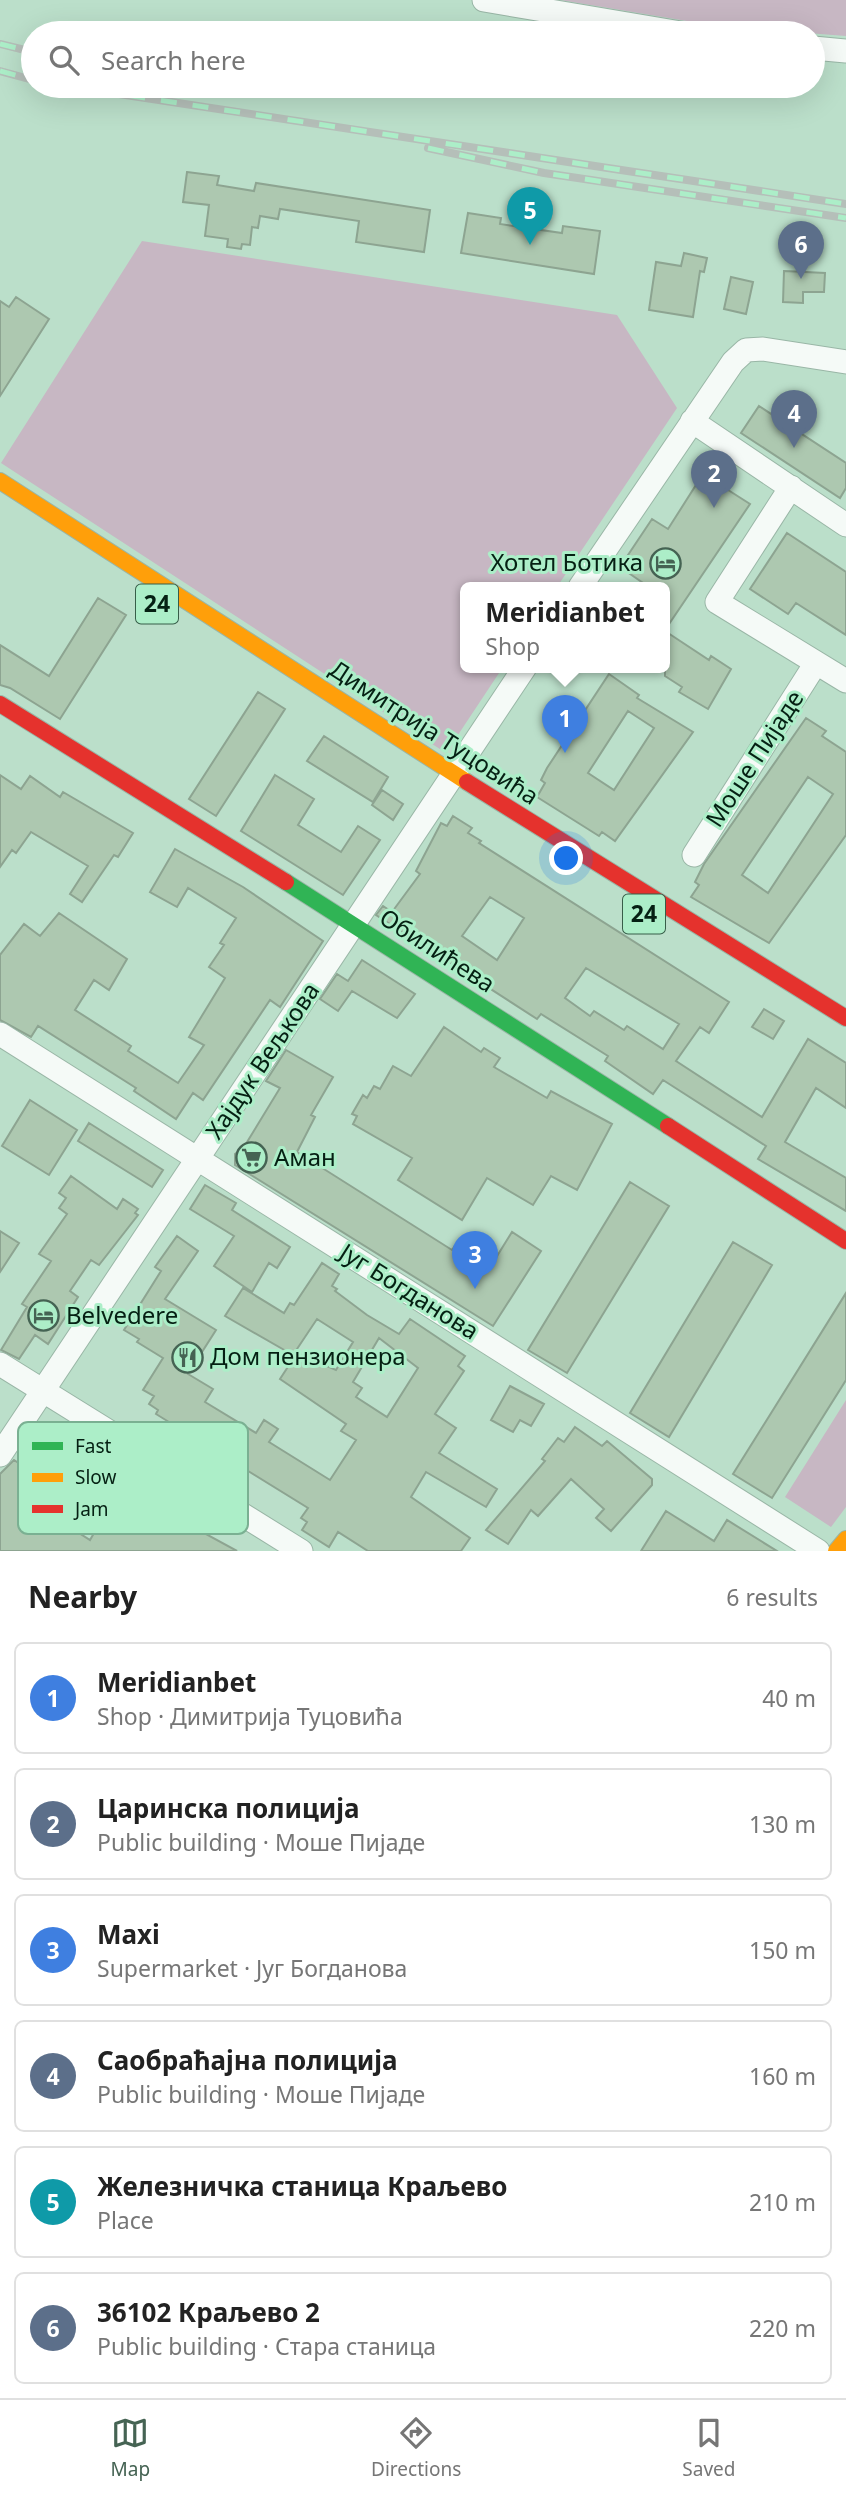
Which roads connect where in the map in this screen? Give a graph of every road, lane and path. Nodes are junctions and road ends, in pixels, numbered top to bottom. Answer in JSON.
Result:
{"nodes":[{"id":1,"x":484,"y":0,"type":"edge"},
{"id":2,"x":609,"y":21,"type":"edge"},
{"id":3,"x":825,"y":49,"type":"edge"},
{"id":4,"x":846,"y":51,"type":"edge"},
{"id":5,"x":846,"y":362,"type":"edge"},
{"id":6,"x":692,"y":421,"type":"junction"},
{"id":7,"x":0,"y":481,"type":"edge"},
{"id":8,"x":791,"y":487,"type":"junction"},
{"id":9,"x":846,"y":525,"type":"edge"},
{"id":10,"x":583,"y":582,"type":"edge"},
{"id":11,"x":816,"y":663,"type":"junction"},
{"id":12,"x":521,"y":673,"type":"edge"},
{"id":13,"x":846,"y":681,"type":"edge"},
{"id":14,"x":0,"y":704,"type":"edge"},
{"id":15,"x":447,"y":785,"type":"junction"},
{"id":16,"x":694,"y":855,"type":"dead end"},
{"id":17,"x":354,"y":924,"type":"junction"},
{"id":18,"x":846,"y":1018,"type":"edge"},
{"id":19,"x":0,"y":1034,"type":"edge"},
{"id":20,"x":198,"y":1159,"type":"junction"},
{"id":21,"x":846,"y":1241,"type":"edge"},
{"id":22,"x":0,"y":1364,"type":"edge"},
{"id":23,"x":43,"y":1391,"type":"junction"},
{"id":24,"x":22,"y":1422,"type":"edge"},
{"id":25,"x":93,"y":1422,"type":"edge"},
{"id":26,"x":18,"y":1428,"type":"edge"},
{"id":27,"x":0,"y":1455,"type":"edge"},
{"id":28,"x":248,"y":1518,"type":"edge"},
{"id":29,"x":846,"y":1539,"type":"edge"},
{"id":30,"x":301,"y":1551,"type":"edge"},
{"id":31,"x":818,"y":1551,"type":"edge"},
{"id":32,"x":836,"y":1551,"type":"edge"}],
"edges":[{"from":1,"to":2,"type":"street"},
{"from":3,"to":4,"type":"street"},
{"from":5,"to":6,"type":"street"},
{"from":6,"to":8,"type":"street"},
{"from":6,"to":10,"type":"street"},
{"from":7,"to":15,"type":"main road","name":"Димитрија Туцовића","number":"24"},
{"from":8,"to":9,"type":"street"},
{"from":8,"to":11,"type":"street","name":"Моше Пијаде"},
{"from":11,"to":13,"type":"street","name":"Моше Пијаде"},
{"from":11,"to":16,"type":"street","name":"Моше Пијаде"},
{"from":12,"to":15,"type":"street","name":"Хајдук Вељкова"},
{"from":14,"to":17,"type":"main road","name":"Обилићева"},
{"from":15,"to":17,"type":"street","name":"Хајдук Вељкова"},
{"from":15,"to":18,"type":"main road","name":"Димитрија Туцовића","number":"24"},
{"from":17,"to":20,"type":"street","name":"Хајдук Вељкова"},
{"from":17,"to":21,"type":"main road","name":"Обилићева"},
{"from":19,"to":20,"type":"street","name":"Југ Богданова"},
{"from":20,"to":23,"type":"street","name":"Хајдук Вељкова"},
{"from":20,"to":31,"type":"street","name":"Југ Богданова"},
{"from":22,"to":23,"type":"street"},
{"from":23,"to":24,"type":"street","name":"Хајдук Вељкова"},
{"from":23,"to":25,"type":"street"},
{"from":26,"to":27,"type":"street","name":"Хајдук Вељкова"},
{"from":28,"to":30,"type":"street"},
{"from":29,"to":32,"type":"main road"}]}
